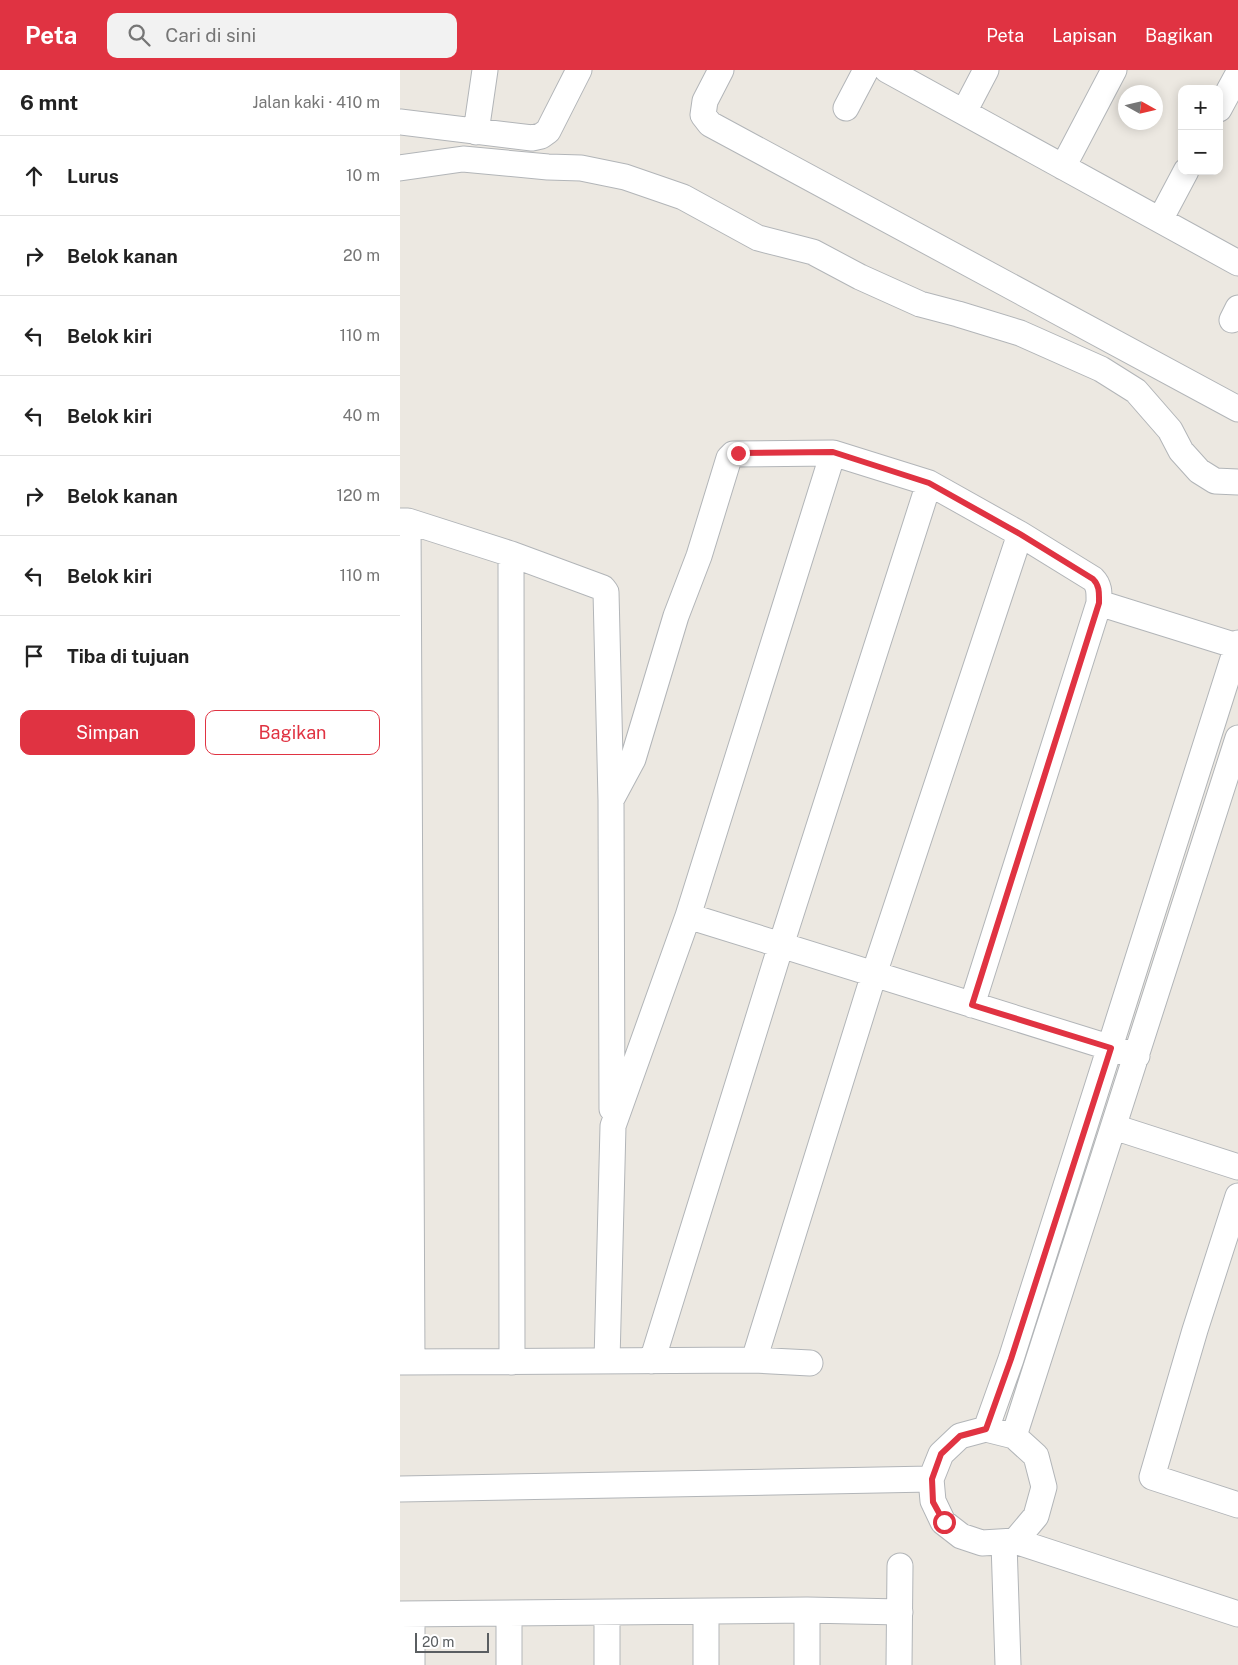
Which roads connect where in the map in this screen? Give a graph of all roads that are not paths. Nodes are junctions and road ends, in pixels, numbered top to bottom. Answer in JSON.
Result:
{"nodes":[{"id":1,"x":484,"y":70,"type":"edge"},
{"id":2,"x":579,"y":70,"type":"edge"},
{"id":3,"x":721,"y":70,"type":"edge"},
{"id":4,"x":866,"y":70,"type":"edge"},
{"id":5,"x":887,"y":70,"type":"edge"},
{"id":6,"x":986,"y":70,"type":"edge"},
{"id":7,"x":1114,"y":70,"type":"edge"},
{"id":8,"x":1238,"y":74,"type":"edge"},
{"id":9,"x":1223,"y":102,"type":"edge"},
{"id":10,"x":846,"y":108,"type":"dead end"},
{"id":11,"x":964,"y":112,"type":"junction"},
{"id":12,"x":400,"y":122,"type":"edge"},
{"id":13,"x":476,"y":132,"type":"junction"},
{"id":14,"x":1063,"y":167,"type":"junction"},
{"id":15,"x":400,"y":168,"type":"edge"},
{"id":16,"x":1184,"y":175,"type":"edge"},
{"id":17,"x":1160,"y":220,"type":"junction"},
{"id":18,"x":1238,"y":263,"type":"edge"},
{"id":19,"x":1238,"y":409,"type":"edge"},
{"id":20,"x":833,"y":452,"type":"junction"},
{"id":21,"x":1238,"y":482,"type":"edge"},
{"id":22,"x":929,"y":483,"type":"junction"},
{"id":23,"x":404,"y":521,"type":"edge"},
{"id":24,"x":1020,"y":534,"type":"junction"},
{"id":25,"x":511,"y":554,"type":"junction"},
{"id":26,"x":1099,"y":603,"type":"junction"},
{"id":27,"x":1237,"y":645,"type":"edge"},
{"id":28,"x":1238,"y":738,"type":"edge"},
{"id":29,"x":610,"y":800,"type":"junction"},
{"id":30,"x":688,"y":916,"type":"junction"},
{"id":31,"x":781,"y":945,"type":"junction"},
{"id":32,"x":874,"y":974,"type":"junction"},
{"id":33,"x":972,"y":1005,"type":"junction"},
{"id":34,"x":1111,"y":1048,"type":"junction"},
{"id":35,"x":1137,"y":1056,"type":"junction"},
{"id":36,"x":613,"y":1126,"type":"junction"},
{"id":37,"x":1114,"y":1127,"type":"junction"},
{"id":38,"x":1238,"y":1167,"type":"edge"},
{"id":39,"x":1238,"y":1196,"type":"edge"},
{"id":40,"x":754,"y":1360,"type":"junction"},
{"id":41,"x":607,"y":1361,"type":"junction"},
{"id":42,"x":652,"y":1361,"type":"junction"},
{"id":43,"x":406,"y":1362,"type":"edge"},
{"id":44,"x":512,"y":1362,"type":"junction"},
{"id":45,"x":810,"y":1363,"type":"dead end"},
{"id":46,"x":986,"y":1429,"type":"junction"},
{"id":47,"x":1014,"y":1436,"type":"junction"},
{"id":48,"x":932,"y":1479,"type":"junction"},
{"id":49,"x":400,"y":1489,"type":"edge"},
{"id":50,"x":1238,"y":1506,"type":"edge"},
{"id":51,"x":1009,"y":1542,"type":"junction"},
{"id":52,"x":900,"y":1566,"type":"dead end"},
{"id":53,"x":807,"y":1610,"type":"junction"},
{"id":54,"x":706,"y":1612,"type":"junction"},
{"id":55,"x":900,"y":1612,"type":"junction"},
{"id":56,"x":607,"y":1613,"type":"junction"},
{"id":57,"x":406,"y":1614,"type":"edge"},
{"id":58,"x":509,"y":1614,"type":"junction"},
{"id":59,"x":1238,"y":1614,"type":"edge"},
{"id":60,"x":412,"y":1665,"type":"edge"},
{"id":61,"x":509,"y":1665,"type":"edge"},
{"id":62,"x":607,"y":1665,"type":"edge"},
{"id":63,"x":706,"y":1665,"type":"edge"},
{"id":64,"x":807,"y":1665,"type":"edge"},
{"id":65,"x":899,"y":1665,"type":"edge"},
{"id":66,"x":1008,"y":1665,"type":"edge"}],
"edges":[{"from":1,"to":13,"type":"street"},
{"from":2,"to":13,"type":"street"},
{"from":3,"to":19,"type":"street"},
{"from":4,"to":10,"type":"street"},
{"from":5,"to":11,"type":"street"},
{"from":6,"to":11,"type":"street"},
{"from":7,"to":14,"type":"street"},
{"from":8,"to":9,"type":"street"},
{"from":11,"to":14,"type":"street"},
{"from":12,"to":13,"type":"street"},
{"from":14,"to":17,"type":"street"},
{"from":15,"to":21,"type":"street"},
{"from":16,"to":17,"type":"street"},
{"from":17,"to":18,"type":"street"},
{"from":20,"to":22,"type":"street"},
{"from":20,"to":29,"type":"street"},
{"from":20,"to":30,"type":"street"},
{"from":22,"to":24,"type":"street"},
{"from":22,"to":31,"type":"street"},
{"from":23,"to":25,"type":"street"},
{"from":23,"to":43,"type":"street"},
{"from":24,"to":26,"type":"street"},
{"from":24,"to":32,"type":"street"},
{"from":25,"to":29,"type":"street"},
{"from":25,"to":44,"type":"street"},
{"from":26,"to":27,"type":"street"},
{"from":26,"to":33,"type":"street"},
{"from":27,"to":34,"type":"street"},
{"from":28,"to":35,"type":"street"},
{"from":29,"to":36,"type":"street"},
{"from":30,"to":31,"type":"street"},
{"from":30,"to":36,"type":"street"},
{"from":31,"to":32,"type":"street"},
{"from":31,"to":42,"type":"street"},
{"from":32,"to":33,"type":"street"},
{"from":32,"to":40,"type":"street"},
{"from":33,"to":34,"type":"street"},
{"from":34,"to":35,"type":"street"},
{"from":34,"to":46,"type":"street"},
{"from":35,"to":37,"type":"street"},
{"from":36,"to":41,"type":"street"},
{"from":37,"to":38,"type":"street"},
{"from":37,"to":47,"type":"street"},
{"from":39,"to":50,"type":"street"},
{"from":40,"to":42,"type":"street"},
{"from":40,"to":45,"type":"street"},
{"from":41,"to":42,"type":"street"},
{"from":41,"to":44,"type":"street"},
{"from":43,"to":44,"type":"street"},
{"from":46,"to":47,"type":"street"},
{"from":46,"to":48,"type":"street"},
{"from":47,"to":51,"type":"street"},
{"from":48,"to":49,"type":"street"},
{"from":48,"to":51,"type":"street"},
{"from":51,"to":59,"type":"street"},
{"from":51,"to":66,"type":"street"},
{"from":52,"to":55,"type":"street"},
{"from":53,"to":54,"type":"street"},
{"from":53,"to":55,"type":"street"},
{"from":53,"to":64,"type":"street"},
{"from":54,"to":56,"type":"street"},
{"from":54,"to":63,"type":"street"},
{"from":55,"to":65,"type":"street"},
{"from":56,"to":58,"type":"street"},
{"from":56,"to":62,"type":"street"},
{"from":57,"to":58,"type":"street"},
{"from":57,"to":60,"type":"street"},
{"from":58,"to":61,"type":"street"}]}
